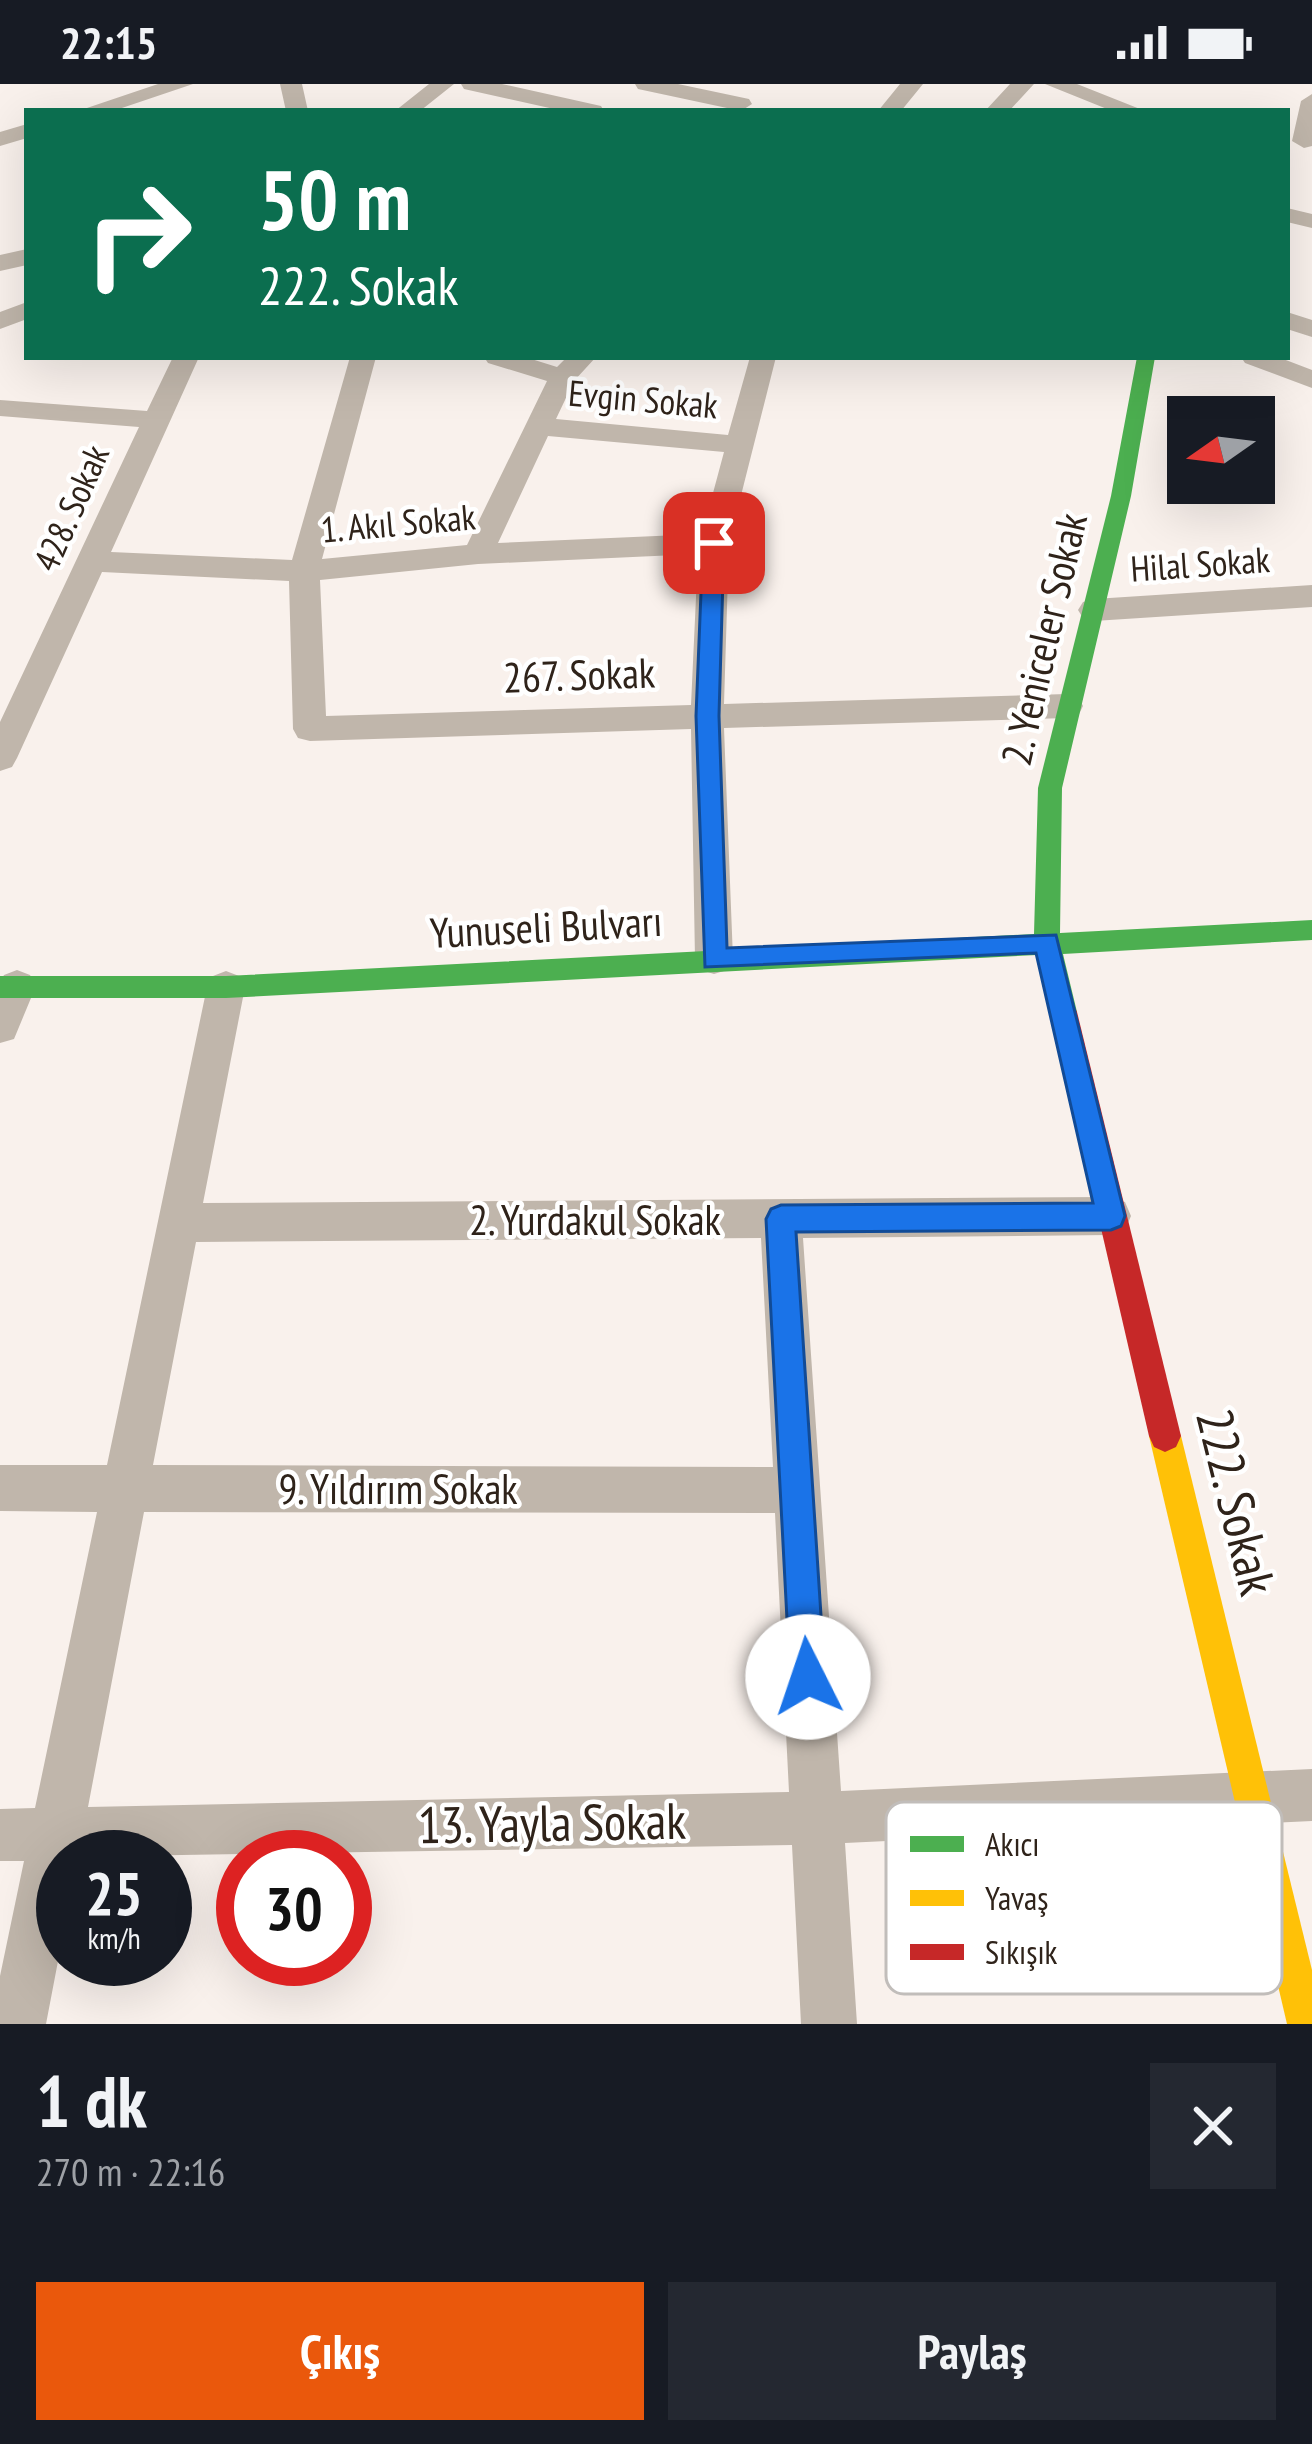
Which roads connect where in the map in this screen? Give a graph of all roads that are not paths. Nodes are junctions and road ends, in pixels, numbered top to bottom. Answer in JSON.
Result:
{"nodes":[{"id":1,"x":182,"y":84,"type":"edge"},
{"id":2,"x":443,"y":84,"type":"edge"},
{"id":3,"x":472,"y":84,"type":"edge"},
{"id":4,"x":646,"y":84,"type":"edge"},
{"id":5,"x":759,"y":84,"type":"edge"},
{"id":6,"x":912,"y":84,"type":"edge"},
{"id":7,"x":1023,"y":84,"type":"edge"},
{"id":8,"x":1056,"y":84,"type":"edge"},
{"id":9,"x":1312,"y":100,"type":"edge"},
{"id":10,"x":519,"y":104,"type":"edge"},
{"id":11,"x":1147,"y":106,"type":"edge"},
{"id":12,"x":98,"y":108,"type":"edge"},
{"id":13,"x":410,"y":108,"type":"edge"},
{"id":14,"x":561,"y":108,"type":"edge"},
{"id":15,"x":738,"y":108,"type":"edge"},
{"id":16,"x":892,"y":108,"type":"edge"},
{"id":17,"x":999,"y":108,"type":"edge"},
{"id":18,"x":1301,"y":140,"type":"edge"},
{"id":19,"x":184,"y":360,"type":"edge"},
{"id":20,"x":362,"y":360,"type":"edge"},
{"id":21,"x":520,"y":360,"type":"edge"},
{"id":22,"x":762,"y":360,"type":"edge"},
{"id":23,"x":1145,"y":360,"type":"edge"},
{"id":24,"x":1262,"y":360,"type":"edge"},
{"id":25,"x":573,"y":367,"type":"edge"},
{"id":26,"x":1312,"y":380,"type":"edge"},
{"id":27,"x":0,"y":408,"type":"edge"},
{"id":28,"x":154,"y":420,"type":"junction"},
{"id":29,"x":539,"y":426,"type":"junction"},
{"id":30,"x":739,"y":445,"type":"junction"},
{"id":31,"x":714,"y":543,"type":"junction"},
{"id":32,"x":478,"y":554,"type":"junction"},
{"id":33,"x":90,"y":561,"type":"junction"},
{"id":34,"x":304,"y":572,"type":"junction"},
{"id":35,"x":1312,"y":596,"type":"edge"},
{"id":36,"x":1094,"y":610,"type":"junction"},
{"id":37,"x":1067,"y":706,"type":"junction"},
{"id":38,"x":707,"y":716,"type":"junction"},
{"id":39,"x":0,"y":758,"type":"edge"},
{"id":40,"x":1312,"y":929,"type":"edge"},
{"id":41,"x":1047,"y":942,"type":"junction"},
{"id":42,"x":714,"y":959,"type":"junction"},
{"id":43,"x":9,"y":986,"type":"edge"},
{"id":44,"x":226,"y":987,"type":"junction"},
{"id":45,"x":0,"y":1027,"type":"edge"},
{"id":46,"x":1111,"y":1216,"type":"junction"},
{"id":47,"x":781,"y":1219,"type":"junction"},
{"id":48,"x":178,"y":1223,"type":"junction"},
{"id":49,"x":0,"y":1488,"type":"edge"},
{"id":50,"x":124,"y":1489,"type":"junction"},
{"id":51,"x":796,"y":1490,"type":"junction"},
{"id":52,"x":1312,"y":1795,"type":"edge"},
{"id":53,"x":1252,"y":1797,"type":"junction"},
{"id":54,"x":1148,"y":1802,"type":"edge"},
{"id":55,"x":1253,"y":1802,"type":"edge"},
{"id":56,"x":886,"y":1815,"type":"edge"},
{"id":57,"x":816,"y":1818,"type":"junction"},
{"id":58,"x":57,"y":1830,"type":"edge"},
{"id":59,"x":192,"y":1830,"type":"edge"},
{"id":60,"x":36,"y":1834,"type":"edge"},
{"id":61,"x":0,"y":1835,"type":"edge"},
{"id":62,"x":1282,"y":1923,"type":"edge"},
{"id":63,"x":36,"y":1934,"type":"edge"},
{"id":64,"x":18,"y":2024,"type":"edge"},
{"id":65,"x":829,"y":2024,"type":"edge"},
{"id":66,"x":1306,"y":2024,"type":"edge"}],
"edges":[{"from":1,"to":12,"type":"street"},
{"from":2,"to":13,"type":"street"},
{"from":3,"to":10,"type":"street"},
{"from":4,"to":15,"type":"street"},
{"from":5,"to":15,"type":"street"},
{"from":6,"to":16,"type":"street"},
{"from":7,"to":17,"type":"street"},
{"from":8,"to":11,"type":"street"},
{"from":9,"to":18,"type":"street"},
{"from":10,"to":14,"type":"street"},
{"from":19,"to":28,"type":"street","name":"428. Sokak"},
{"from":20,"to":34,"type":"street"},
{"from":21,"to":25,"type":"street"},
{"from":22,"to":30,"type":"street"},
{"from":23,"to":36,"type":"street","name":"2. Yeniceler Sokak"},
{"from":24,"to":26,"type":"street"},
{"from":25,"to":29,"type":"street"},
{"from":27,"to":28,"type":"street"},
{"from":28,"to":33,"type":"street","name":"428. Sokak"},
{"from":29,"to":30,"type":"street","name":"Evgin Sokak"},
{"from":29,"to":32,"type":"street"},
{"from":30,"to":31,"type":"street"},
{"from":31,"to":32,"type":"street","name":"1. Akıl Sokak"},
{"from":31,"to":38,"type":"street"},
{"from":32,"to":34,"type":"street","name":"1. Akıl Sokak"},
{"from":33,"to":34,"type":"street","name":"1. Akıl Sokak"},
{"from":33,"to":39,"type":"street","name":"428. Sokak"},
{"from":34,"to":38,"type":"street","name":"267. Sokak"},
{"from":35,"to":36,"type":"street","name":"Hilal Sokak"},
{"from":36,"to":37,"type":"street","name":"2. Yeniceler Sokak"},
{"from":37,"to":38,"type":"street","name":"267. Sokak"},
{"from":37,"to":41,"type":"street","name":"2. Yeniceler Sokak"},
{"from":38,"to":42,"type":"street"},
{"from":40,"to":41,"type":"street","name":"Yunuseli Bulvarı"},
{"from":41,"to":42,"type":"street","name":"Yunuseli Bulvarı"},
{"from":41,"to":46,"type":"street","name":"222. Sokak"},
{"from":42,"to":44,"type":"street","name":"Yunuseli Bulvarı"},
{"from":43,"to":44,"type":"street","name":"Yunuseli Bulvarı"},
{"from":43,"to":45,"type":"street"},
{"from":44,"to":48,"type":"street"},
{"from":46,"to":47,"type":"street"},
{"from":46,"to":53,"type":"street","name":"222. Sokak"},
{"from":47,"to":48,"type":"street","name":"2. Yurdakul Sokak"},
{"from":47,"to":51,"type":"street","name":"2. Yurdakul Sokak"},
{"from":48,"to":50,"type":"street"},
{"from":49,"to":50,"type":"street","name":"9. Yıldırım Sokak"},
{"from":50,"to":51,"type":"street","name":"9. Yıldırım Sokak"},
{"from":50,"to":58,"type":"street"},
{"from":51,"to":57,"type":"street","name":"2. Yurdakul Sokak"},
{"from":52,"to":53,"type":"street","name":"13. Yayla Sokak"},
{"from":53,"to":54,"type":"street","name":"13. Yayla Sokak"},
{"from":53,"to":55,"type":"street","name":"222. Sokak"},
{"from":56,"to":57,"type":"street","name":"13. Yayla Sokak"},
{"from":57,"to":59,"type":"street","name":"13. Yayla Sokak"},
{"from":57,"to":65,"type":"street","name":"2. Yurdakul Sokak"},
{"from":60,"to":61,"type":"street","name":"13. Yayla Sokak"},
{"from":62,"to":66,"type":"street","name":"222. Sokak"},
{"from":63,"to":64,"type":"street"}]}
